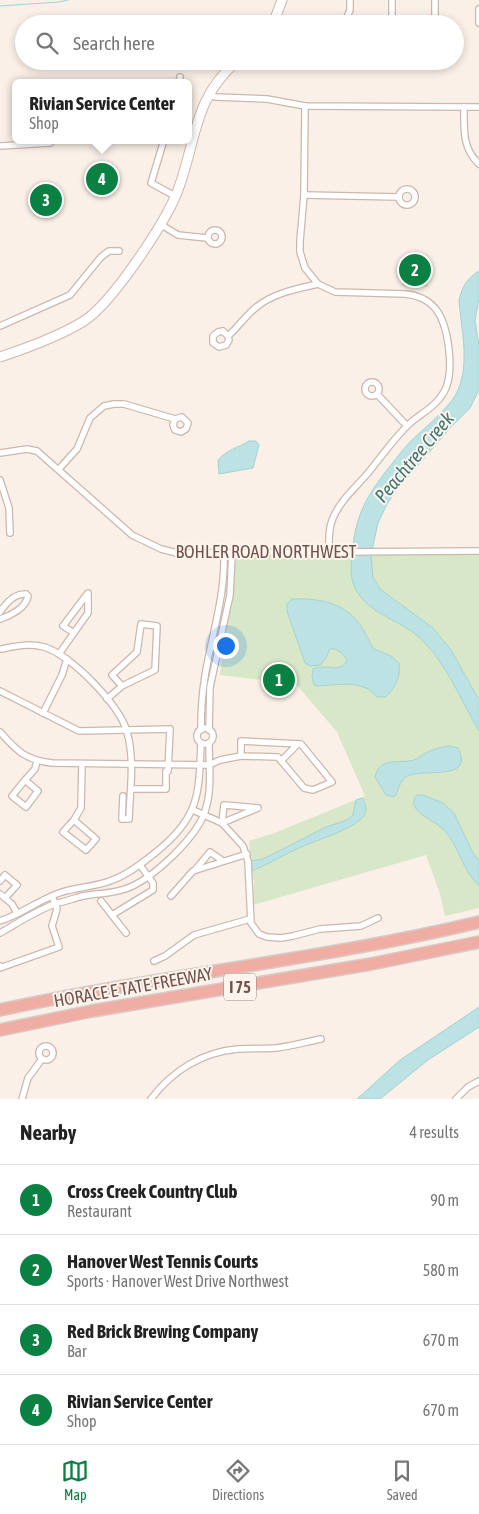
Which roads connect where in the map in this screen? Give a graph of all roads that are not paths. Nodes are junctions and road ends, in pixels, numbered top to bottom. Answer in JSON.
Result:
{"nodes":[{"id":1,"x":282,"y":0,"type":"edge"},
{"id":2,"x":350,"y":0,"type":"edge"},
{"id":3,"x":392,"y":0,"type":"edge"},
{"id":4,"x":435,"y":0,"type":"edge"},
{"id":5,"x":479,"y":9,"type":"edge"},
{"id":6,"x":276,"y":15,"type":"edge"},
{"id":7,"x":348,"y":15,"type":"edge"},
{"id":8,"x":392,"y":15,"type":"edge"},
{"id":9,"x":435,"y":15,"type":"edge"},
{"id":10,"x":479,"y":23,"type":"edge"},
{"id":11,"x":228,"y":70,"type":"edge"},
{"id":12,"x":208,"y":94,"type":"junction"},
{"id":13,"x":306,"y":106,"type":"junction"},
{"id":14,"x":464,"y":107,"type":"junction"},
{"id":15,"x":479,"y":108,"type":"edge"},
{"id":16,"x":192,"y":141,"type":"edge"},
{"id":17,"x":50,"y":144,"type":"dead end"},
{"id":18,"x":163,"y":144,"type":"edge"},
{"id":19,"x":191,"y":144,"type":"edge"},
{"id":20,"x":0,"y":146,"type":"edge"},
{"id":21,"x":479,"y":164,"type":"edge"},
{"id":22,"x":304,"y":195,"type":"junction"},
{"id":23,"x":175,"y":196,"type":"junction"},
{"id":24,"x":399,"y":197,"type":"dead end"},
{"id":25,"x":160,"y":224,"type":"junction"},
{"id":26,"x":207,"y":238,"type":"dead end"},
{"id":27,"x":119,"y":251,"type":"dead end"},
{"id":28,"x":318,"y":284,"type":"junction"},
{"id":29,"x":0,"y":326,"type":"edge"},
{"id":30,"x":228,"y":336,"type":"dead end"},
{"id":31,"x":0,"y":357,"type":"edge"},
{"id":32,"x":377,"y":394,"type":"dead end"},
{"id":33,"x":174,"y":419,"type":"dead end"},
{"id":34,"x":407,"y":426,"type":"junction"},
{"id":35,"x":0,"y":453,"type":"edge"},
{"id":36,"x":59,"y":470,"type":"junction"},
{"id":37,"x":0,"y":480,"type":"edge"},
{"id":38,"x":10,"y":533,"type":"dead end"},
{"id":39,"x":479,"y":551,"type":"edge"},
{"id":40,"x":329,"y":552,"type":"junction"},
{"id":41,"x":224,"y":554,"type":"junction"},
{"id":42,"x":232,"y":554,"type":"junction"},
{"id":43,"x":0,"y":612,"type":"edge"},
{"id":44,"x":0,"y":619,"type":"edge"},
{"id":45,"x":74,"y":633,"type":"junction"},
{"id":46,"x":2,"y":649,"type":"dead end"},
{"id":47,"x":59,"y":654,"type":"junction"},
{"id":48,"x":66,"y":659,"type":"junction"},
{"id":49,"x":122,"y":686,"type":"junction"},
{"id":50,"x":0,"y":691,"type":"edge"},
{"id":51,"x":107,"y":698,"type":"junction"},
{"id":52,"x":43,"y":713,"type":"junction"},
{"id":53,"x":127,"y":730,"type":"junction"},
{"id":54,"x":201,"y":730,"type":"junction"},
{"id":55,"x":209,"y":730,"type":"junction"},
{"id":56,"x":1,"y":736,"type":"edge"},
{"id":57,"x":201,"y":743,"type":"junction"},
{"id":58,"x":209,"y":743,"type":"junction"},
{"id":59,"x":298,"y":744,"type":"junction"},
{"id":60,"x":241,"y":756,"type":"junction"},
{"id":61,"x":37,"y":761,"type":"junction"},
{"id":62,"x":281,"y":761,"type":"junction"},
{"id":63,"x":82,"y":764,"type":"junction"},
{"id":64,"x":131,"y":764,"type":"junction"},
{"id":65,"x":169,"y":764,"type":"junction"},
{"id":66,"x":200,"y":764,"type":"junction"},
{"id":67,"x":209,"y":764,"type":"junction"},
{"id":68,"x":25,"y":780,"type":"junction"},
{"id":69,"x":130,"y":789,"type":"junction"},
{"id":70,"x":123,"y":796,"type":"dead end"},
{"id":71,"x":193,"y":810,"type":"junction"},
{"id":72,"x":204,"y":815,"type":"junction"},
{"id":73,"x":74,"y":820,"type":"junction"},
{"id":74,"x":222,"y":823,"type":"junction"},
{"id":75,"x":246,"y":854,"type":"junction"},
{"id":76,"x":223,"y":861,"type":"junction"},
{"id":77,"x":140,"y":865,"type":"junction"},
{"id":78,"x":194,"y":871,"type":"junction"},
{"id":79,"x":149,"y":876,"type":"junction"},
{"id":80,"x":0,"y":881,"type":"edge"},
{"id":81,"x":3,"y":896,"type":"edge"},
{"id":82,"x":52,"y":896,"type":"junction"},
{"id":83,"x":171,"y":896,"type":"dead end"},
{"id":84,"x":101,"y":901,"type":"dead end"},
{"id":85,"x":56,"y":904,"type":"junction"},
{"id":86,"x":17,"y":913,"type":"junction"},
{"id":87,"x":112,"y":915,"type":"junction"},
{"id":88,"x":378,"y":918,"type":"dead end"},
{"id":89,"x":250,"y":919,"type":"junction"},
{"id":90,"x":0,"y":921,"type":"edge"},
{"id":91,"x":479,"y":922,"type":"edge"},
{"id":92,"x":0,"y":933,"type":"edge"},
{"id":93,"x":126,"y":933,"type":"dead end"},
{"id":94,"x":479,"y":942,"type":"edge"},
{"id":95,"x":154,"y":961,"type":"dead end"},
{"id":96,"x":0,"y":966,"type":"edge"},
{"id":97,"x":0,"y":1010,"type":"edge"},
{"id":98,"x":0,"y":1030,"type":"edge"},
{"id":99,"x":321,"y":1038,"type":"dead end"},
{"id":100,"x":42,"y":1058,"type":"dead end"},
{"id":101,"x":479,"y":1081,"type":"edge"},
{"id":102,"x":22,"y":1099,"type":"edge"},
{"id":103,"x":151,"y":1099,"type":"edge"},
{"id":104,"x":456,"y":1099,"type":"edge"}],
"edges":[{"from":1,"to":6,"type":"street"},
{"from":2,"to":7,"type":"street"},
{"from":3,"to":8,"type":"street"},
{"from":4,"to":9,"type":"street"},
{"from":5,"to":10,"type":"street"},
{"from":11,"to":12,"type":"street"},
{"from":12,"to":13,"type":"street"},
{"from":12,"to":16,"type":"street"},
{"from":13,"to":14,"type":"street"},
{"from":13,"to":22,"type":"street"},
{"from":14,"to":15,"type":"street"},
{"from":14,"to":21,"type":"street"},
{"from":17,"to":20,"type":"street"},
{"from":18,"to":23,"type":"street"},
{"from":19,"to":23,"type":"street"},
{"from":22,"to":24,"type":"street"},
{"from":22,"to":28,"type":"street"},
{"from":23,"to":25,"type":"street"},
{"from":25,"to":26,"type":"street"},
{"from":25,"to":31,"type":"street"},
{"from":27,"to":29,"type":"street"},
{"from":28,"to":30,"type":"street"},
{"from":28,"to":34,"type":"street"},
{"from":32,"to":34,"type":"street"},
{"from":33,"to":36,"type":"street"},
{"from":34,"to":40,"type":"street"},
{"from":35,"to":36,"type":"street","name":"BOHLER ROAD NORTHWEST"},
{"from":36,"to":41,"type":"street","name":"BOHLER ROAD NORTHWEST"},
{"from":37,"to":38,"type":"street"},
{"from":39,"to":40,"type":"street","name":"BOHLER ROAD NORTHWEST"},
{"from":40,"to":42,"type":"street","name":"BOHLER ROAD NORTHWEST"},
{"from":41,"to":42,"type":"street","name":"BOHLER ROAD NORTHWEST"},
{"from":41,"to":54,"type":"street"},
{"from":42,"to":55,"type":"street"},
{"from":43,"to":44,"type":"street"},
{"from":45,"to":45,"type":"street"},
{"from":45,"to":47,"type":"street"},
{"from":46,"to":47,"type":"street"},
{"from":47,"to":48,"type":"street"},
{"from":48,"to":51,"type":"street"},
{"from":48,"to":52,"type":"street"},
{"from":49,"to":49,"type":"street"},
{"from":49,"to":51,"type":"street"},
{"from":50,"to":52,"type":"street"},
{"from":51,"to":53,"type":"street"},
{"from":52,"to":53,"type":"street"},
{"from":53,"to":64,"type":"street"},
{"from":53,"to":65,"type":"street"},
{"from":54,"to":55,"type":"street"},
{"from":54,"to":57,"type":"street"},
{"from":55,"to":58,"type":"street"},
{"from":56,"to":61,"type":"street"},
{"from":57,"to":58,"type":"street"},
{"from":57,"to":66,"type":"street"},
{"from":58,"to":67,"type":"street"},
{"from":59,"to":60,"type":"street"},
{"from":59,"to":62,"type":"street"},
{"from":59,"to":62,"type":"street"},
{"from":60,"to":62,"type":"street"},
{"from":60,"to":67,"type":"street"},
{"from":61,"to":63,"type":"street"},
{"from":61,"to":68,"type":"street"},
{"from":63,"to":64,"type":"street"},
{"from":63,"to":73,"type":"street"},
{"from":64,"to":65,"type":"street"},
{"from":64,"to":69,"type":"street"},
{"from":65,"to":66,"type":"street"},
{"from":65,"to":69,"type":"street"},
{"from":66,"to":67,"type":"street"},
{"from":66,"to":71,"type":"street"},
{"from":67,"to":72,"type":"street"},
{"from":68,"to":68,"type":"street"},
{"from":69,"to":70,"type":"street"},
{"from":71,"to":72,"type":"street"},
{"from":71,"to":77,"type":"street"},
{"from":72,"to":74,"type":"street"},
{"from":72,"to":79,"type":"street"},
{"from":73,"to":73,"type":"street"},
{"from":74,"to":74,"type":"street"},
{"from":74,"to":75,"type":"street"},
{"from":75,"to":76,"type":"street"},
{"from":75,"to":89,"type":"street"},
{"from":76,"to":78,"type":"street"},
{"from":76,"to":78,"type":"street"},
{"from":77,"to":79,"type":"street"},
{"from":77,"to":82,"type":"street"},
{"from":78,"to":83,"type":"street"},
{"from":79,"to":85,"type":"street"},
{"from":79,"to":87,"type":"street"},
{"from":80,"to":81,"type":"street"},
{"from":81,"to":86,"type":"street"},
{"from":82,"to":85,"type":"street"},
{"from":82,"to":86,"type":"street"},
{"from":84,"to":87,"type":"street"},
{"from":85,"to":92,"type":"street"},
{"from":85,"to":96,"type":"street"},
{"from":86,"to":90,"type":"street"},
{"from":87,"to":93,"type":"street"},
{"from":88,"to":89,"type":"street"},
{"from":89,"to":95,"type":"street"},
{"from":91,"to":97,"type":"highway","name":"HORACE E TATE FREEWAY","number":"I 75"},
{"from":94,"to":98,"type":"highway","name":"HORACE E TATE FREEWAY","number":"I 75"},
{"from":99,"to":103,"type":"street"},
{"from":100,"to":102,"type":"street"},
{"from":101,"to":104,"type":"street"}]}
